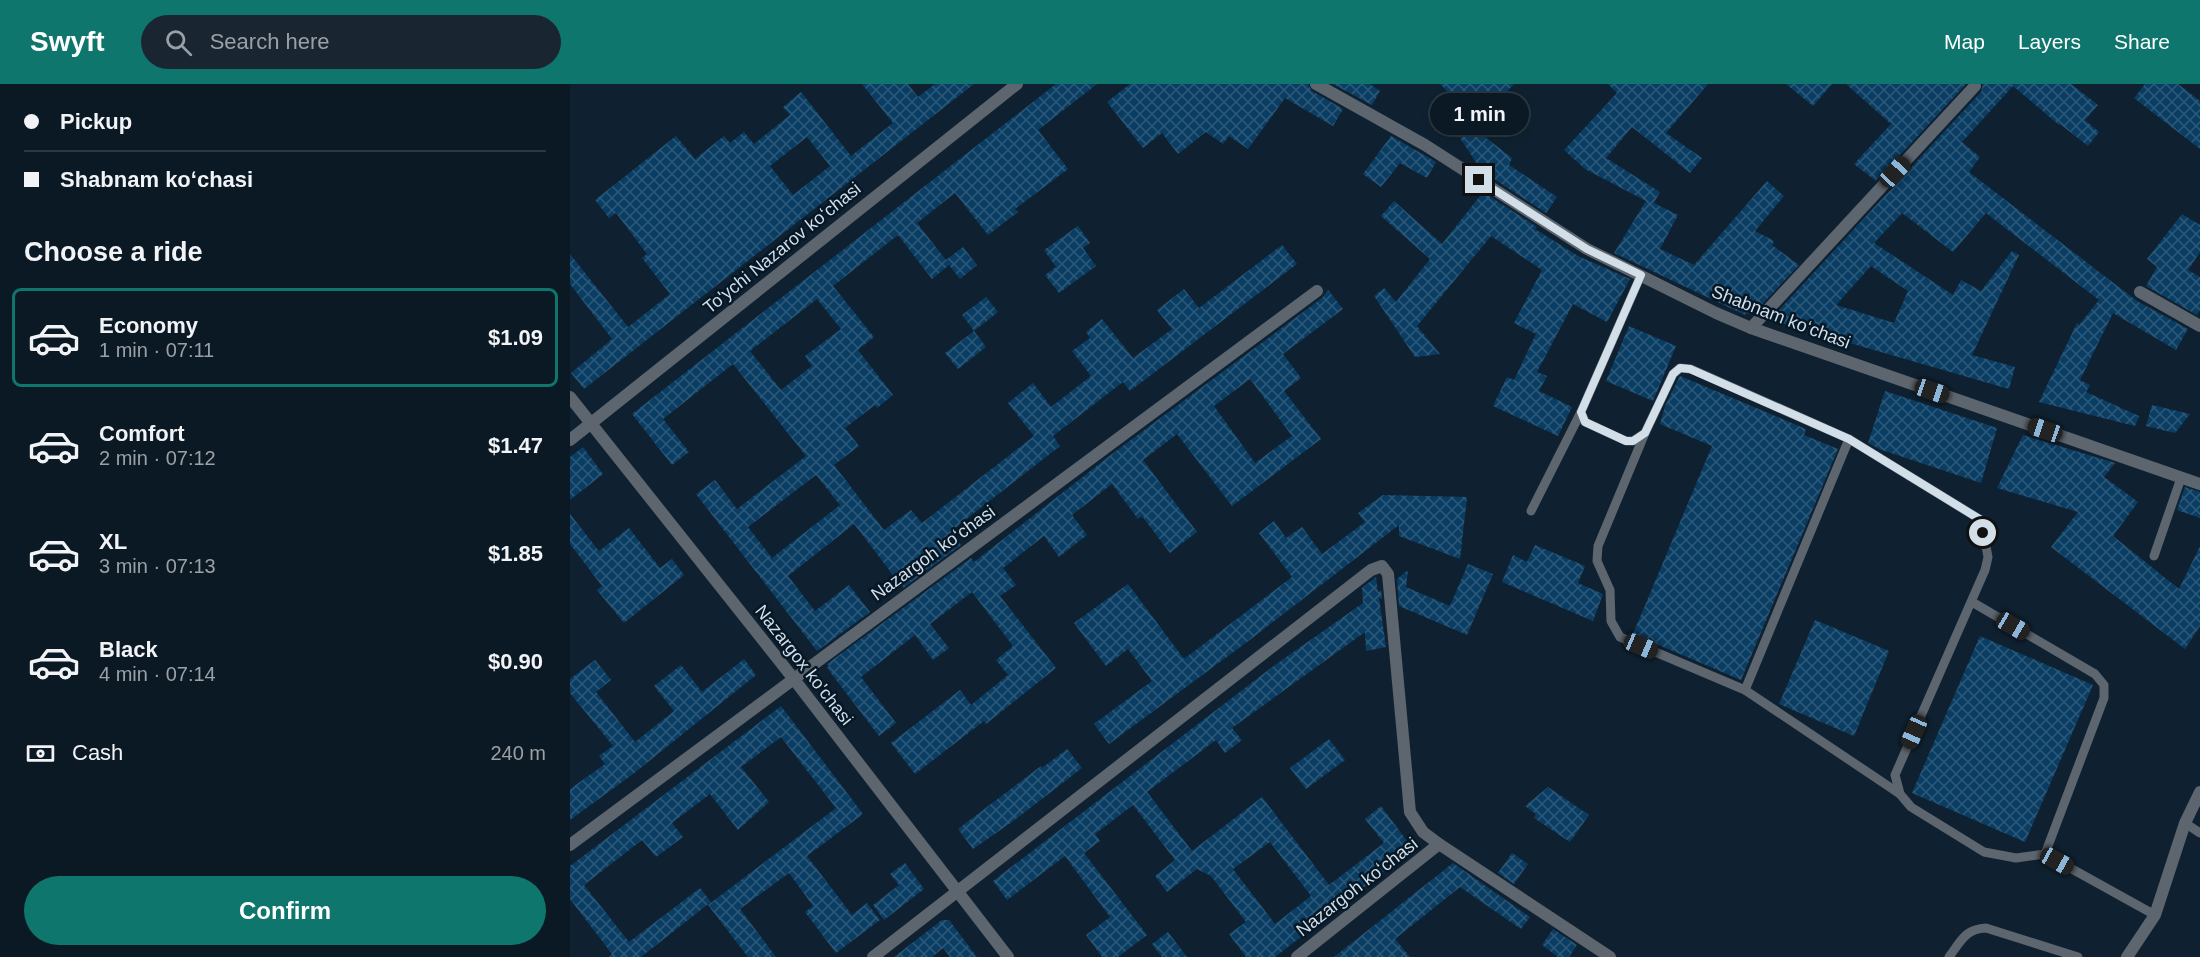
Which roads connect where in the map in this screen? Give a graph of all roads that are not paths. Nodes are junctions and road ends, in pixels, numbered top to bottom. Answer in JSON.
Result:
{"nodes":[{"id":1,"x":1017,"y":84,"type":"edge"},
{"id":2,"x":1316,"y":84,"type":"edge"},
{"id":3,"x":1975,"y":86,"type":"dead end"},
{"id":4,"x":1641,"y":275,"type":"junction"},
{"id":5,"x":1317,"y":291,"type":"dead end"},
{"id":6,"x":2140,"y":292,"type":"dead end"},
{"id":7,"x":2200,"y":326,"type":"edge"},
{"id":8,"x":1751,"y":328,"type":"junction"},
{"id":9,"x":570,"y":397,"type":"edge"},
{"id":10,"x":1581,"y":412,"type":"junction"},
{"id":11,"x":592,"y":423,"type":"junction"},
{"id":12,"x":1645,"y":433,"type":"junction"},
{"id":13,"x":1849,"y":439,"type":"junction"},
{"id":14,"x":570,"y":440,"type":"edge"},
{"id":15,"x":2181,"y":478,"type":"junction"},
{"id":16,"x":2200,"y":484,"type":"edge"},
{"id":17,"x":1531,"y":511,"type":"dead end"},
{"id":18,"x":2154,"y":556,"type":"dead end"},
{"id":19,"x":1972,"y":602,"type":"junction"},
{"id":20,"x":793,"y":678,"type":"junction"},
{"id":21,"x":1745,"y":690,"type":"junction"},
{"id":22,"x":2200,"y":792,"type":"edge"},
{"id":23,"x":1900,"y":794,"type":"junction"},
{"id":24,"x":2185,"y":824,"type":"junction"},
{"id":25,"x":2200,"y":833,"type":"edge"},
{"id":26,"x":1439,"y":844,"type":"junction"},
{"id":27,"x":570,"y":845,"type":"edge"},
{"id":28,"x":2045,"y":854,"type":"junction"},
{"id":29,"x":958,"y":892,"type":"junction"},
{"id":30,"x":2155,"y":915,"type":"junction"},
{"id":31,"x":873,"y":957,"type":"edge"},
{"id":32,"x":1008,"y":957,"type":"edge"},
{"id":33,"x":1297,"y":957,"type":"edge"},
{"id":34,"x":1610,"y":957,"type":"edge"},
{"id":35,"x":1949,"y":957,"type":"edge"},
{"id":36,"x":2078,"y":957,"type":"edge"},
{"id":37,"x":2127,"y":957,"type":"edge"}],
"edges":[{"from":1,"to":11,"type":"street","name":"To'ychi Nazarov koʻchasi"},
{"from":2,"to":4,"type":"street","name":"Shabnam koʻchasi"},
{"from":3,"to":8,"type":"street"},
{"from":4,"to":8,"type":"street","name":"Shabnam koʻchasi"},
{"from":4,"to":10,"type":"lane"},
{"from":5,"to":20,"type":"street","name":"Nazargoh koʻchasi"},
{"from":6,"to":7,"type":"street"},
{"from":8,"to":15,"type":"street","name":"Shabnam koʻchasi"},
{"from":9,"to":11,"type":"street","name":"Nazargox ko'chasi"},
{"from":10,"to":12,"type":"lane"},
{"from":10,"to":17,"type":"lane"},
{"from":11,"to":14,"type":"street","name":"To'ychi Nazarov koʻchasi"},
{"from":11,"to":20,"type":"street","name":"Nazargox ko'chasi"},
{"from":12,"to":13,"type":"lane"},
{"from":12,"to":21,"type":"lane"},
{"from":13,"to":19,"type":"lane"},
{"from":13,"to":21,"type":"lane"},
{"from":15,"to":16,"type":"street","name":"Shabnam koʻchasi"},
{"from":15,"to":18,"type":"lane"},
{"from":19,"to":23,"type":"lane"},
{"from":19,"to":28,"type":"lane"},
{"from":20,"to":27,"type":"street","name":"Nazargoh koʻchasi"},
{"from":20,"to":29,"type":"street","name":"Nazargox ko'chasi"},
{"from":21,"to":23,"type":"lane"},
{"from":22,"to":24,"type":"street"},
{"from":23,"to":28,"type":"lane"},
{"from":24,"to":25,"type":"lane"},
{"from":24,"to":30,"type":"street"},
{"from":26,"to":29,"type":"street"},
{"from":26,"to":33,"type":"street","name":"Nazargoh koʻchasi"},
{"from":26,"to":34,"type":"street"},
{"from":28,"to":30,"type":"lane"},
{"from":29,"to":31,"type":"street"},
{"from":29,"to":32,"type":"street","name":"Nazargox ko'chasi"},
{"from":30,"to":37,"type":"street"},
{"from":35,"to":36,"type":"lane"}]}
